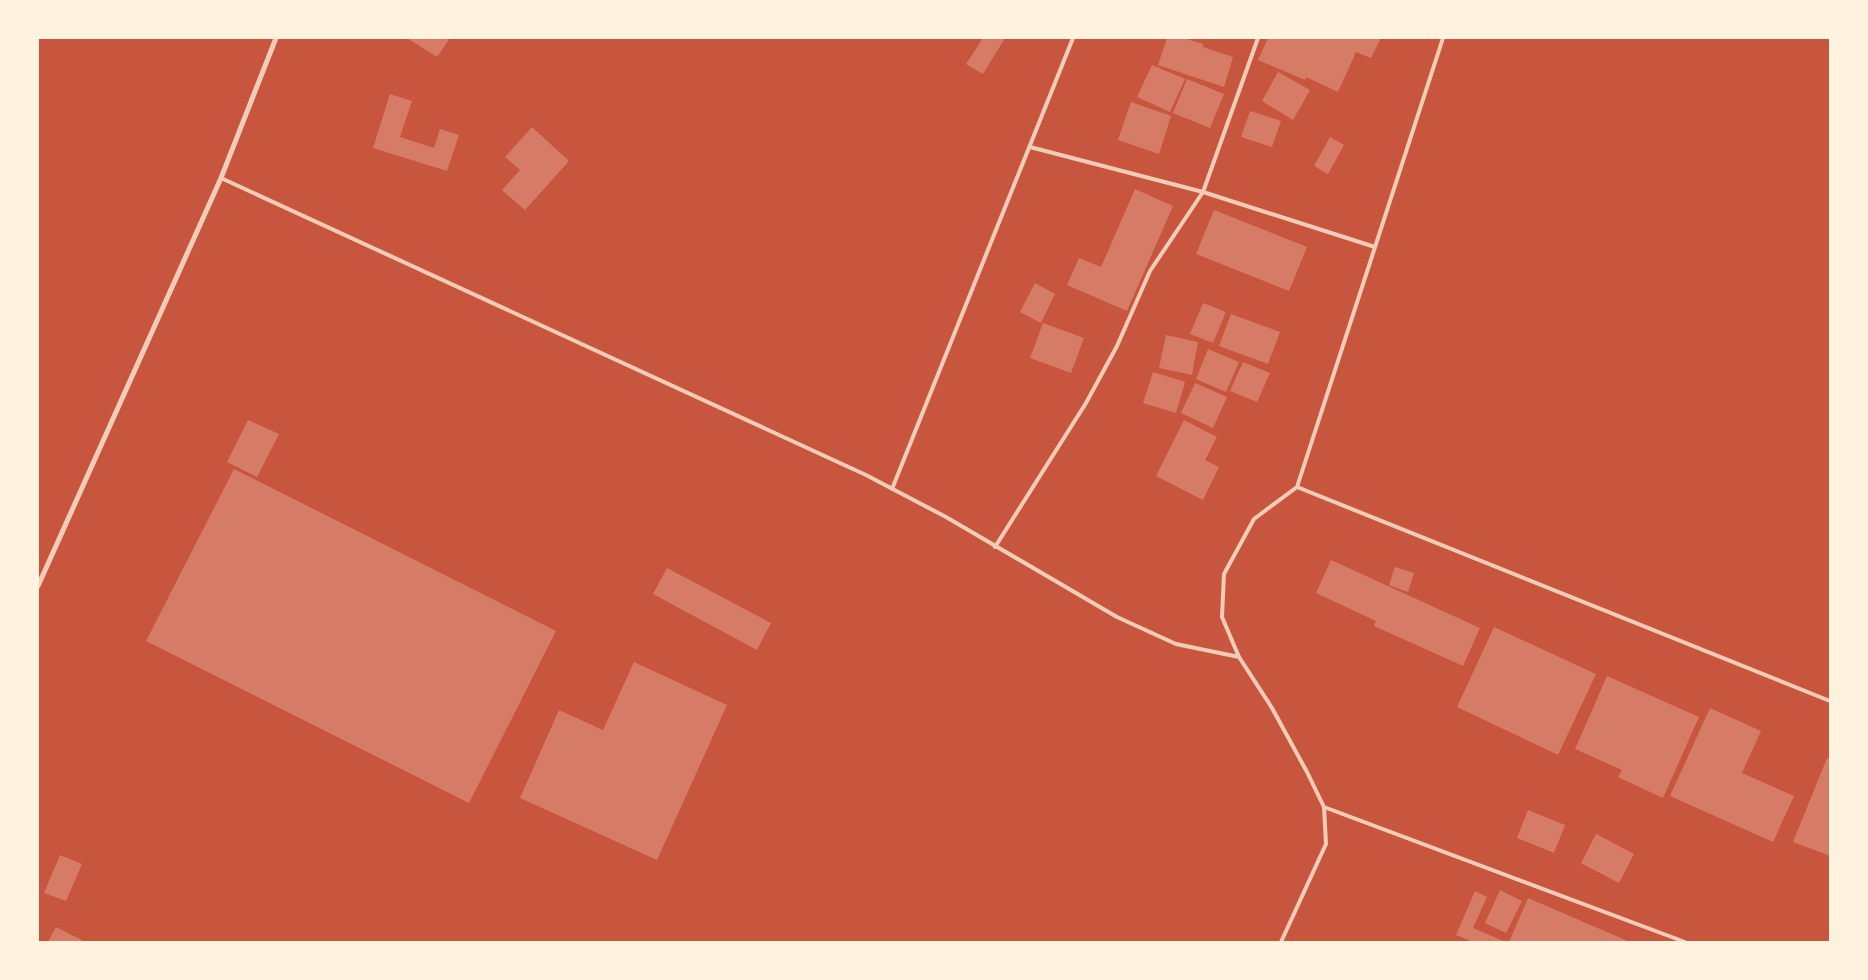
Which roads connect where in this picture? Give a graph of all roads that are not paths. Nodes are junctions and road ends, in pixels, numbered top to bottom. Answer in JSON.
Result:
{"nodes":[{"id":1,"x":276,"y":38,"type":"edge"},
{"id":2,"x":1073,"y":38,"type":"edge"},
{"id":3,"x":1258,"y":38,"type":"edge"},
{"id":4,"x":1443,"y":38,"type":"edge"},
{"id":5,"x":1030,"y":147,"type":"junction"},
{"id":6,"x":221,"y":178,"type":"junction"},
{"id":7,"x":1203,"y":192,"type":"junction"},
{"id":8,"x":1375,"y":247,"type":"junction"},
{"id":9,"x":1297,"y":487,"type":"junction"},
{"id":10,"x":892,"y":489,"type":"junction"},
{"id":11,"x":995,"y":547,"type":"junction"},
{"id":12,"x":38,"y":586,"type":"edge"},
{"id":13,"x":1239,"y":658,"type":"junction"},
{"id":14,"x":1830,"y":700,"type":"edge"},
{"id":15,"x":1324,"y":807,"type":"junction"},
{"id":16,"x":1281,"y":942,"type":"edge"},
{"id":17,"x":1685,"y":942,"type":"edge"}],
"edges":[{"from":1,"to":6,"type":"street"},
{"from":2,"to":5,"type":"lane"},
{"from":3,"to":7,"type":"lane"},
{"from":4,"to":8,"type":"lane"},
{"from":5,"to":7,"type":"lane"},
{"from":5,"to":10,"type":"lane"},
{"from":6,"to":10,"type":"lane"},
{"from":6,"to":12,"type":"street"},
{"from":7,"to":8,"type":"lane"},
{"from":7,"to":11,"type":"lane"},
{"from":8,"to":9,"type":"lane"},
{"from":9,"to":13,"type":"lane"},
{"from":9,"to":14,"type":"lane"},
{"from":10,"to":11,"type":"lane"},
{"from":11,"to":13,"type":"lane"},
{"from":13,"to":15,"type":"lane"},
{"from":15,"to":16,"type":"lane"},
{"from":15,"to":17,"type":"lane"}]}
